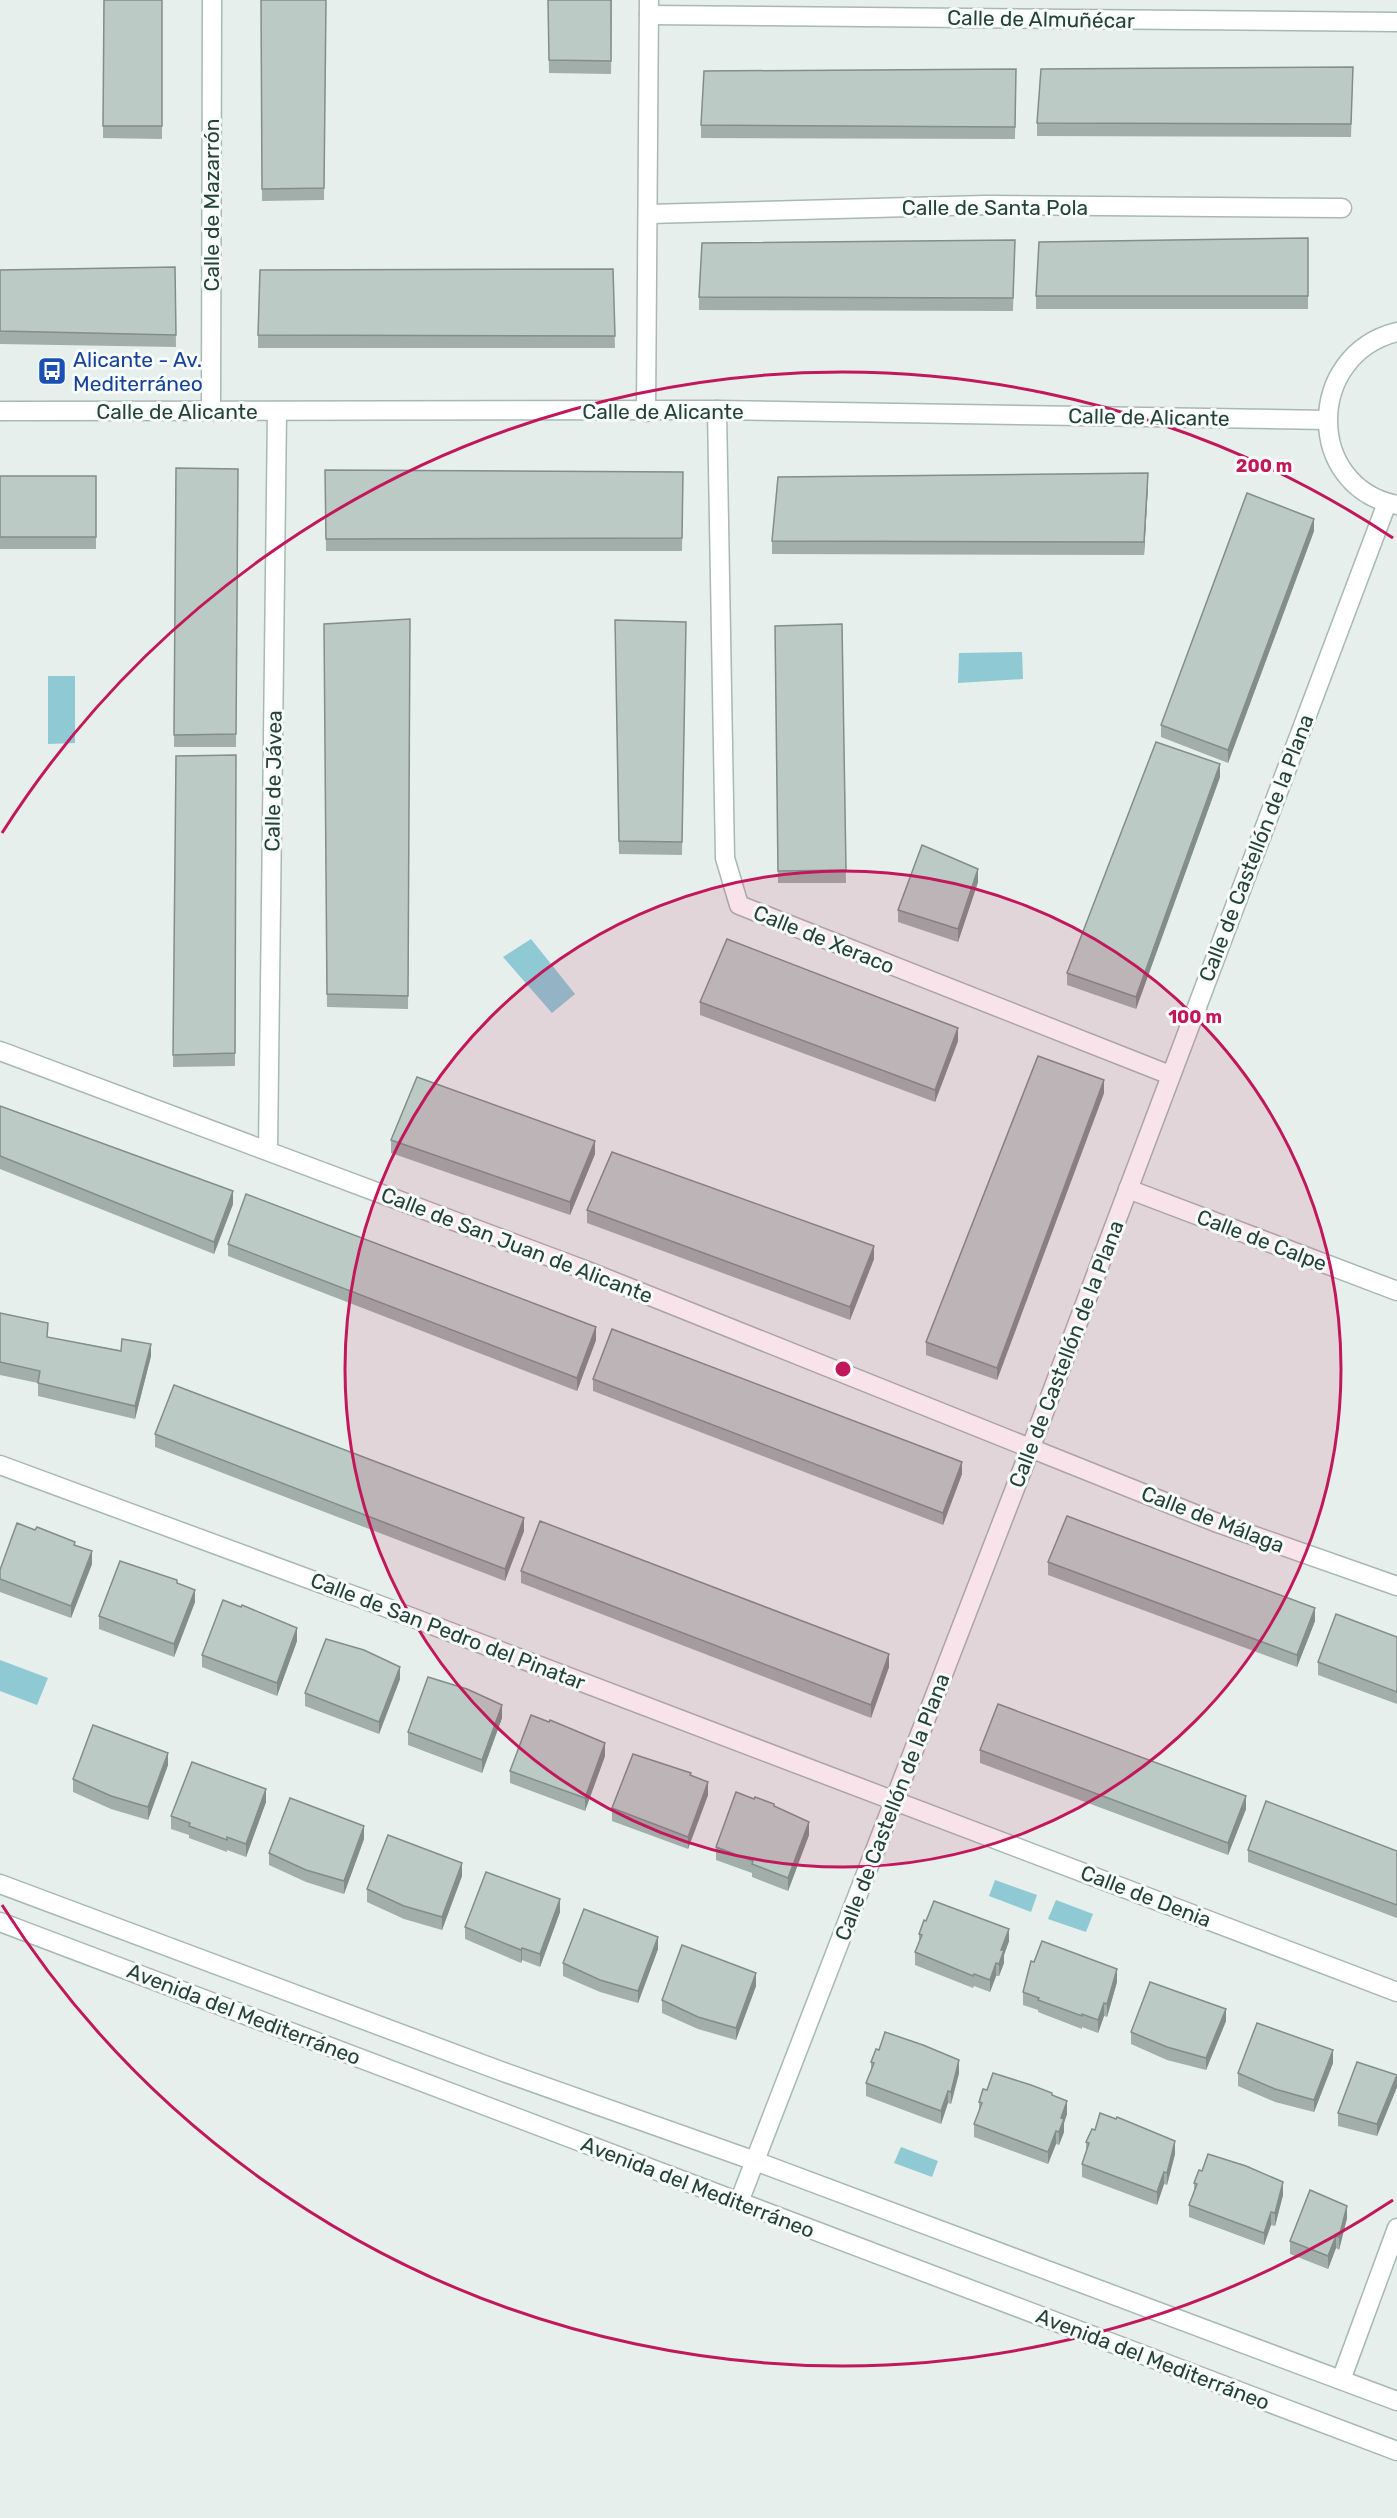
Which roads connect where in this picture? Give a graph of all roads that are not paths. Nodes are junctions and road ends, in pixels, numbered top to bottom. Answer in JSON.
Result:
{"nodes":[{"id":1,"x":212,"y":0,"type":"edge"},
{"id":2,"x":649,"y":7,"type":"edge"},
{"id":3,"x":1397,"y":22,"type":"edge"},
{"id":4,"x":1342,"y":208,"type":"dead end"},
{"id":5,"x":648,"y":214,"type":"junction"},
{"id":6,"x":1397,"y":332,"type":"edge"},
{"id":7,"x":211,"y":410,"type":"junction"},
{"id":8,"x":717,"y":410,"type":"junction"},
{"id":9,"x":0,"y":411,"type":"edge"},
{"id":10,"x":277,"y":411,"type":"junction"},
{"id":11,"x":646,"y":412,"type":"junction"},
{"id":12,"x":1327,"y":420,"type":"junction"},
{"id":13,"x":1392,"y":504,"type":"edge"},
{"id":14,"x":0,"y":1051,"type":"edge"},
{"id":15,"x":1170,"y":1075,"type":"junction"},
{"id":16,"x":268,"y":1151,"type":"junction"},
{"id":17,"x":1128,"y":1189,"type":"junction"},
{"id":18,"x":1397,"y":1291,"type":"edge"},
{"id":19,"x":1031,"y":1447,"type":"junction"},
{"id":20,"x":0,"y":1465,"type":"edge"},
{"id":21,"x":1397,"y":1586,"type":"edge"},
{"id":22,"x":896,"y":1800,"type":"junction"},
{"id":23,"x":0,"y":1884,"type":"edge"},
{"id":24,"x":0,"y":1922,"type":"edge"},
{"id":25,"x":1397,"y":1992,"type":"edge"},
{"id":26,"x":754,"y":2161,"type":"junction"},
{"id":27,"x":739,"y":2202,"type":"junction"},
{"id":28,"x":1397,"y":2228,"type":"edge"},
{"id":29,"x":1341,"y":2380,"type":"junction"},
{"id":30,"x":1397,"y":2401,"type":"edge"},
{"id":31,"x":1397,"y":2451,"type":"edge"}],
"edges":[{"from":1,"to":7,"type":"street","name":"Calle de Mazarrón"},
{"from":2,"to":3,"type":"street","name":"Calle de Almuñécar"},
{"from":2,"to":5,"type":"street"},
{"from":4,"to":5,"type":"street","name":"Calle de Santa Pola"},
{"from":5,"to":11,"type":"street"},
{"from":6,"to":12,"type":"street"},
{"from":7,"to":9,"type":"street","name":"Calle de Alicante"},
{"from":7,"to":10,"type":"street","name":"Calle de Alicante"},
{"from":8,"to":11,"type":"street","name":"Calle de Alicante"},
{"from":8,"to":12,"type":"street","name":"Calle de Alicante"},
{"from":8,"to":15,"type":"street","name":"Calle de Xeraco"},
{"from":10,"to":11,"type":"street","name":"Calle de Alicante"},
{"from":10,"to":16,"type":"street","name":"Calle de Jávea"},
{"from":12,"to":13,"type":"street"},
{"from":13,"to":15,"type":"street","name":"Calle de Castellón de la Plana"},
{"from":14,"to":16,"type":"street","name":"Calle de San Juan de Alicante"},
{"from":15,"to":17,"type":"street","name":"Calle de Castellón de la Plana"},
{"from":16,"to":19,"type":"street","name":"Calle de San Juan de Alicante"},
{"from":17,"to":18,"type":"street","name":"Calle de Calpe"},
{"from":17,"to":19,"type":"street","name":"Calle de Castellón de la Plana"},
{"from":19,"to":21,"type":"street","name":"Calle de Málaga"},
{"from":19,"to":22,"type":"street","name":"Calle de Castellón de la Plana"},
{"from":20,"to":22,"type":"street","name":"Calle de San Pedro del Pinatar"},
{"from":22,"to":25,"type":"street","name":"Calle de Denia"},
{"from":22,"to":26,"type":"street","name":"Calle de Castellón de la Plana"},
{"from":23,"to":26,"type":"street","name":"Avenida del Mediterráneo"},
{"from":24,"to":27,"type":"street","name":"Avenida del Mediterráneo"},
{"from":26,"to":27,"type":"street","name":"Calle de Castellón de la Plana"},
{"from":26,"to":29,"type":"street","name":"Avenida del Mediterráneo"},
{"from":27,"to":31,"type":"street","name":"Avenida del Mediterráneo"},
{"from":28,"to":29,"type":"street"},
{"from":29,"to":30,"type":"street","name":"Avenida del Mediterráneo"}]}
